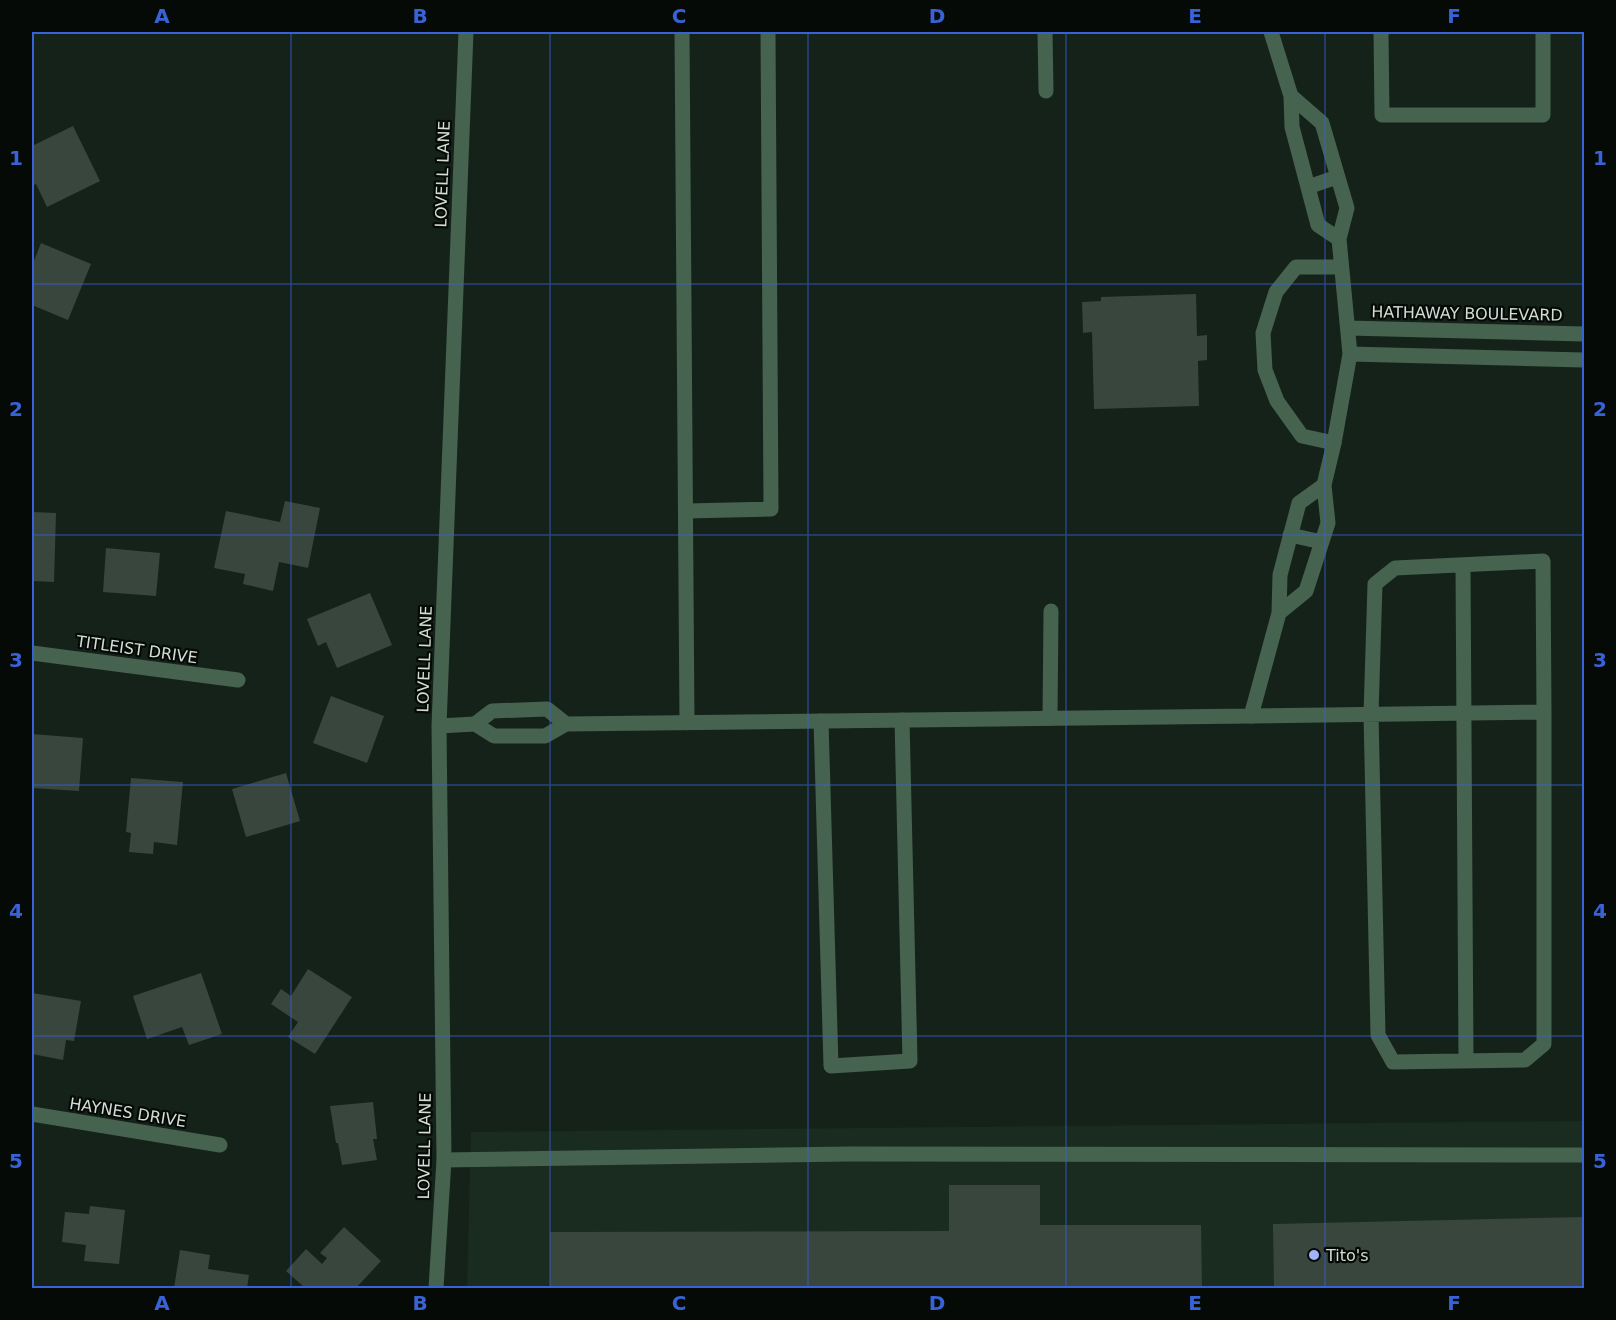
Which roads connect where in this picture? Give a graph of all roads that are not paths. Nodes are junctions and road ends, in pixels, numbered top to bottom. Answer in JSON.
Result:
{"nodes":[{"id":1,"x":466,"y":32,"type":"edge"},
{"id":2,"x":682,"y":32,"type":"edge"},
{"id":3,"x":768,"y":32,"type":"edge"},
{"id":4,"x":1045,"y":32,"type":"edge"},
{"id":5,"x":1270,"y":32,"type":"edge"},
{"id":6,"x":1381,"y":32,"type":"edge"},
{"id":7,"x":1543,"y":32,"type":"edge"},
{"id":8,"x":1046,"y":90,"type":"dead end"},
{"id":9,"x":1291,"y":96,"type":"junction"},
{"id":10,"x":1337,"y":177,"type":"junction"},
{"id":11,"x":1308,"y":187,"type":"junction"},
{"id":12,"x":1339,"y":239,"type":"junction"},
{"id":13,"x":1340,"y":267,"type":"junction"},
{"id":14,"x":1348,"y":328,"type":"junction"},
{"id":15,"x":1584,"y":334,"type":"edge"},
{"id":16,"x":1350,"y":354,"type":"junction"},
{"id":17,"x":1584,"y":360,"type":"edge"},
{"id":18,"x":1334,"y":443,"type":"junction"},
{"id":19,"x":1324,"y":485,"type":"junction"},
{"id":20,"x":686,"y":511,"type":"junction"},
{"id":21,"x":1290,"y":535,"type":"junction"},
{"id":22,"x":1322,"y":542,"type":"junction"},
{"id":23,"x":1463,"y":565,"type":"junction"},
{"id":24,"x":1051,"y":611,"type":"dead end"},
{"id":25,"x":1279,"y":613,"type":"junction"},
{"id":26,"x":32,"y":653,"type":"edge"},
{"id":27,"x":238,"y":680,"type":"dead end"},
{"id":28,"x":515,"y":710,"type":"junction"},
{"id":29,"x":1544,"y":712,"type":"junction"},
{"id":30,"x":1465,"y":713,"type":"junction"},
{"id":31,"x":1371,"y":714,"type":"junction"},
{"id":32,"x":1251,"y":716,"type":"junction"},
{"id":33,"x":1050,"y":718,"type":"junction"},
{"id":34,"x":902,"y":720,"type":"junction"},
{"id":35,"x":821,"y":721,"type":"junction"},
{"id":36,"x":687,"y":723,"type":"junction"},
{"id":37,"x":475,"y":724,"type":"junction"},
{"id":38,"x":567,"y":724,"type":"junction"},
{"id":39,"x":439,"y":726,"type":"junction"},
{"id":40,"x":516,"y":736,"type":"junction"},
{"id":41,"x":1466,"y":1061,"type":"junction"},
{"id":42,"x":32,"y":1114,"type":"edge"},
{"id":43,"x":220,"y":1145,"type":"dead end"},
{"id":44,"x":1584,"y":1155,"type":"edge"},
{"id":45,"x":444,"y":1160,"type":"junction"},
{"id":46,"x":436,"y":1288,"type":"edge"}],
"edges":[{"from":1,"to":39,"type":"street","name":"LOVELL LANE"},
{"from":2,"to":20,"type":"street"},
{"from":3,"to":20,"type":"street"},
{"from":4,"to":8,"type":"street"},
{"from":5,"to":9,"type":"street"},
{"from":6,"to":7,"type":"street"},
{"from":9,"to":10,"type":"street"},
{"from":9,"to":11,"type":"street"},
{"from":10,"to":11,"type":"street"},
{"from":10,"to":12,"type":"street"},
{"from":11,"to":12,"type":"street"},
{"from":12,"to":13,"type":"street"},
{"from":13,"to":14,"type":"street"},
{"from":13,"to":18,"type":"street"},
{"from":14,"to":15,"type":"street","name":"HATHAWAY BOULEVARD"},
{"from":14,"to":16,"type":"street"},
{"from":16,"to":17,"type":"street"},
{"from":16,"to":18,"type":"street"},
{"from":18,"to":19,"type":"street"},
{"from":19,"to":21,"type":"street"},
{"from":19,"to":22,"type":"street"},
{"from":20,"to":36,"type":"street"},
{"from":21,"to":22,"type":"street"},
{"from":21,"to":25,"type":"street"},
{"from":22,"to":25,"type":"street"},
{"from":23,"to":29,"type":"street"},
{"from":23,"to":30,"type":"street"},
{"from":23,"to":31,"type":"street"},
{"from":24,"to":33,"type":"street"},
{"from":25,"to":32,"type":"street"},
{"from":26,"to":27,"type":"street","name":"TITLEIST DRIVE"},
{"from":28,"to":37,"type":"street"},
{"from":28,"to":38,"type":"street"},
{"from":28,"to":40,"type":"street"},
{"from":29,"to":30,"type":"street"},
{"from":29,"to":41,"type":"street"},
{"from":30,"to":31,"type":"street"},
{"from":30,"to":41,"type":"street"},
{"from":31,"to":32,"type":"street"},
{"from":31,"to":41,"type":"street"},
{"from":32,"to":33,"type":"street"},
{"from":33,"to":34,"type":"street"},
{"from":34,"to":35,"type":"street"},
{"from":34,"to":35,"type":"street"},
{"from":35,"to":36,"type":"street"},
{"from":36,"to":38,"type":"street"},
{"from":37,"to":39,"type":"street"},
{"from":37,"to":40,"type":"street"},
{"from":38,"to":40,"type":"street"},
{"from":39,"to":45,"type":"street","name":"LOVELL LANE"},
{"from":42,"to":43,"type":"street","name":"HAYNES DRIVE"},
{"from":44,"to":45,"type":"street"},
{"from":45,"to":46,"type":"street","name":"LOVELL LANE"}]}
